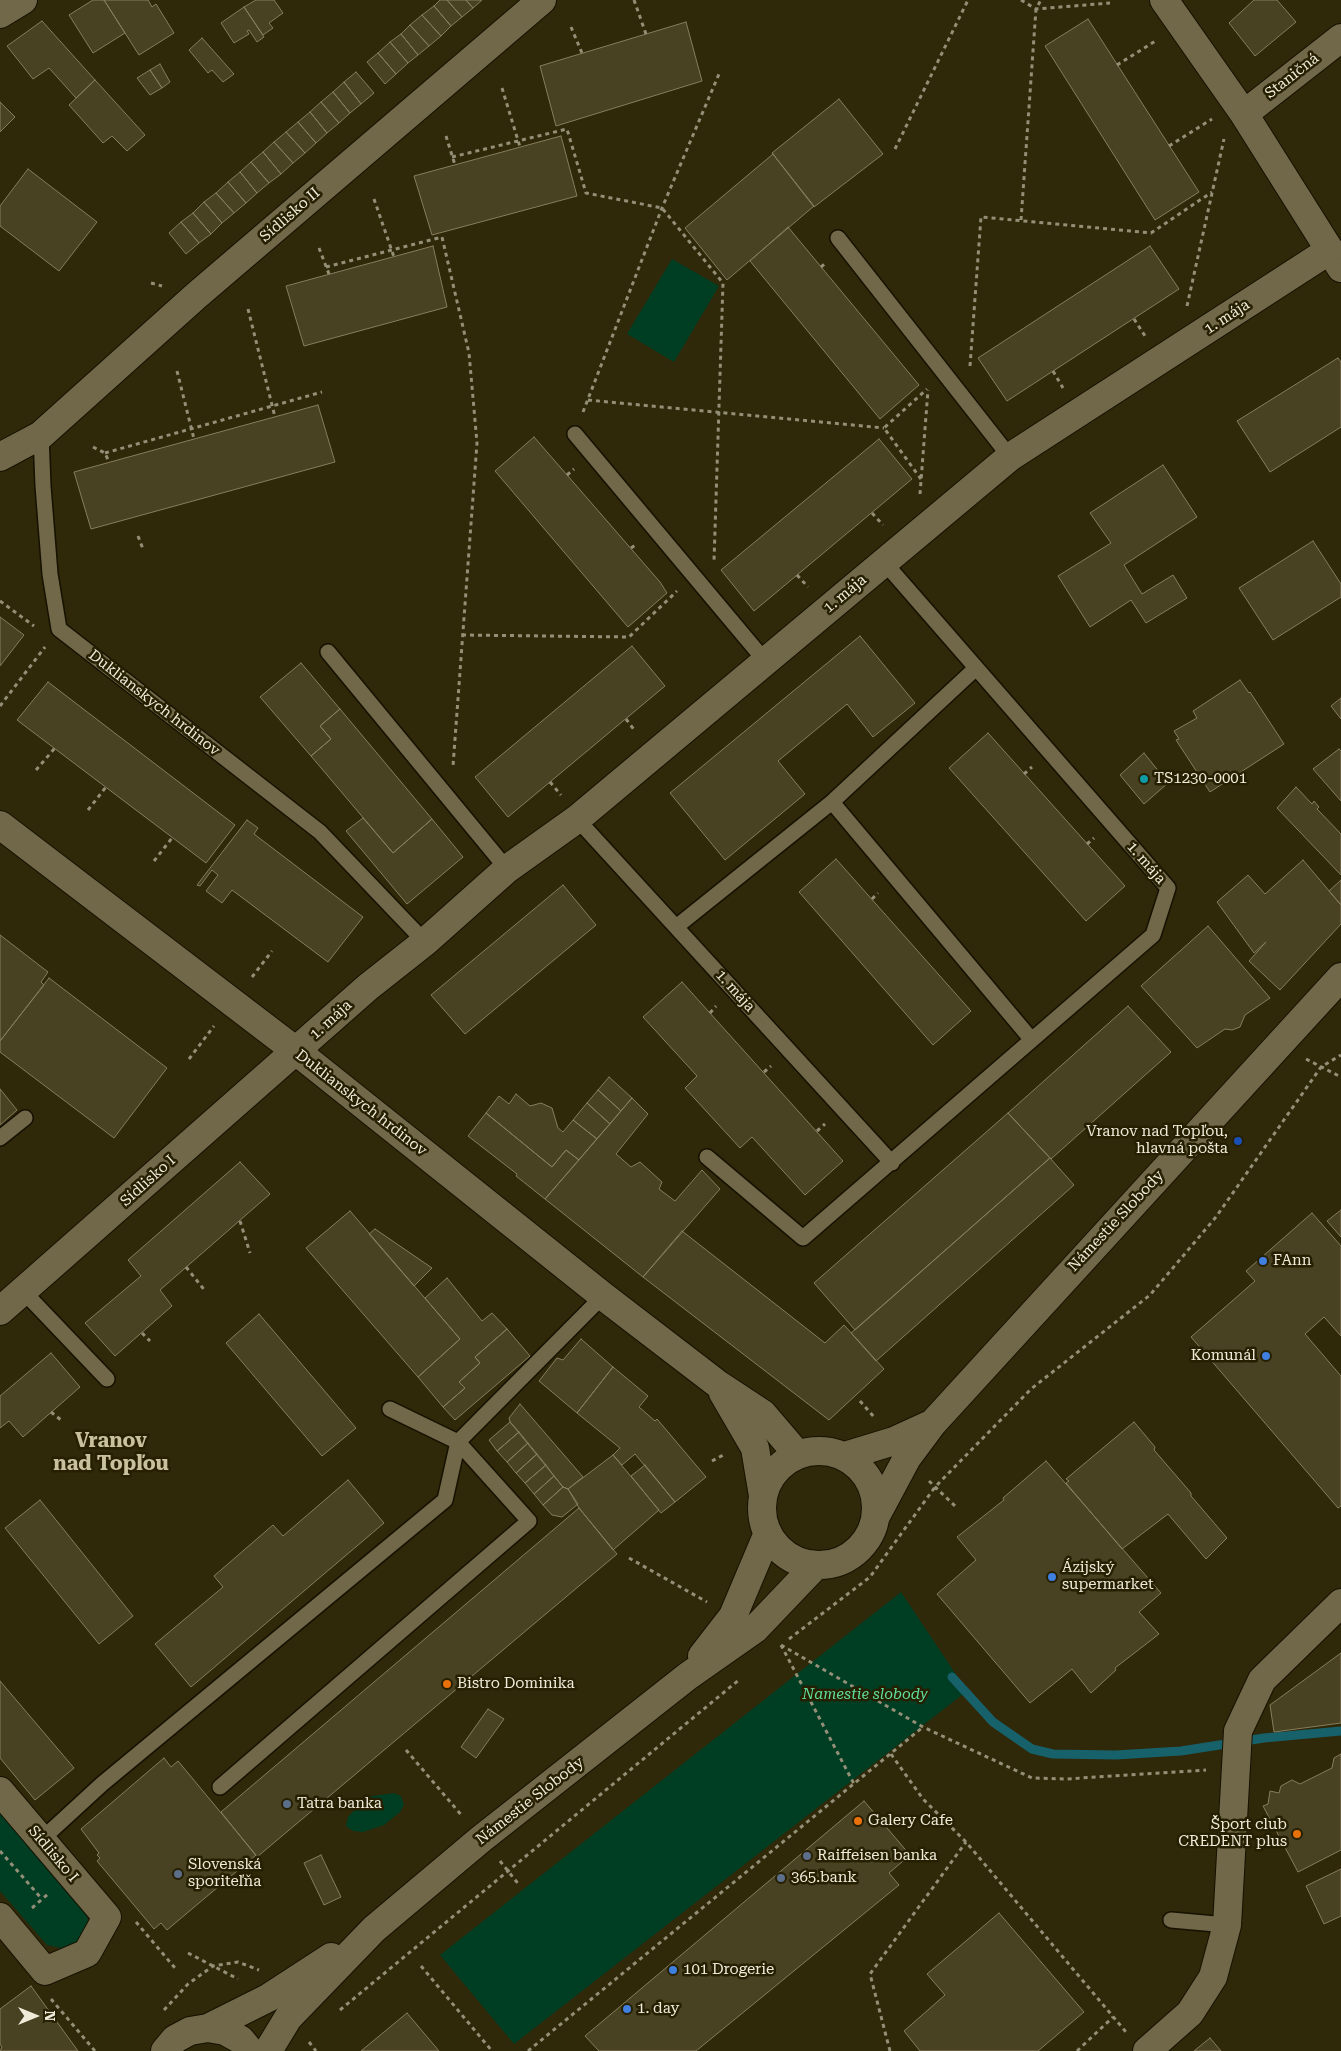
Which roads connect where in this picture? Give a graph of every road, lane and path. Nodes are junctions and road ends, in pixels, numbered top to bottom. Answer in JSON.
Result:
{"nodes":[{"id":1,"x":23,"y":0,"type":"edge"},
{"id":2,"x":542,"y":0,"type":"edge"},
{"id":3,"x":634,"y":0,"type":"edge"},
{"id":4,"x":968,"y":0,"type":"edge"},
{"id":5,"x":1021,"y":0,"type":"edge"},
{"id":6,"x":1041,"y":0,"type":"edge"},
{"id":7,"x":1164,"y":0,"type":"edge"},
{"id":8,"x":1110,"y":3,"type":"dead end"},
{"id":9,"x":1036,"y":9,"type":"junction"},
{"id":10,"x":0,"y":14,"type":"edge"},
{"id":11,"x":570,"y":28,"type":"dead end"},
{"id":12,"x":646,"y":34,"type":"dead end"},
{"id":13,"x":1164,"y":35,"type":"dead end"},
{"id":14,"x":1341,"y":38,"type":"edge"},
{"id":15,"x":582,"y":53,"type":"dead end"},
{"id":16,"x":1118,"y":65,"type":"dead end"},
{"id":17,"x":719,"y":74,"type":"dead end"},
{"id":18,"x":502,"y":88,"type":"dead end"},
{"id":19,"x":1216,"y":116,"type":"dead end"},
{"id":20,"x":1235,"y":122,"type":"junction"},
{"id":21,"x":446,"y":136,"type":"dead end"},
{"id":22,"x":518,"y":141,"type":"junction"},
{"id":23,"x":1170,"y":146,"type":"dead end"},
{"id":24,"x":520,"y":147,"type":"dead end"},
{"id":25,"x":895,"y":149,"type":"dead end"},
{"id":26,"x":452,"y":156,"type":"junction"},
{"id":27,"x":455,"y":165,"type":"dead end"},
{"id":28,"x":1212,"y":192,"type":"junction"},
{"id":29,"x":374,"y":199,"type":"dead end"},
{"id":30,"x":662,"y":208,"type":"junction"},
{"id":31,"x":1021,"y":220,"type":"junction"},
{"id":32,"x":838,"y":238,"type":"dead end"},
{"id":33,"x":319,"y":248,"type":"dead end"},
{"id":34,"x":391,"y":250,"type":"junction"},
{"id":35,"x":394,"y":257,"type":"dead end"},
{"id":36,"x":1335,"y":259,"type":"edge"},
{"id":37,"x":326,"y":267,"type":"junction"},
{"id":38,"x":329,"y":274,"type":"dead end"},
{"id":39,"x":248,"y":309,"type":"dead end"},
{"id":40,"x":1186,"y":310,"type":"dead end"},
{"id":41,"x":1134,"y":318,"type":"dead end"},
{"id":42,"x":1149,"y":343,"type":"dead end"},
{"id":43,"x":930,"y":356,"type":"junction"},
{"id":44,"x":1053,"y":371,"type":"dead end"},
{"id":45,"x":177,"y":372,"type":"dead end"},
{"id":46,"x":928,"y":388,"type":"junction"},
{"id":47,"x":957,"y":389,"type":"junction"},
{"id":48,"x":1065,"y":390,"type":"dead end"},
{"id":49,"x":322,"y":392,"type":"dead end"},
{"id":50,"x":588,"y":400,"type":"junction"},
{"id":51,"x":273,"y":406,"type":"junction"},
{"id":52,"x":719,"y":412,"type":"junction"},
{"id":53,"x":275,"y":417,"type":"dead end"},
{"id":54,"x":884,"y":428,"type":"junction"},
{"id":55,"x":192,"y":429,"type":"junction"},
{"id":56,"x":575,"y":434,"type":"joint"},
{"id":57,"x":41,"y":435,"type":"junction"},
{"id":58,"x":194,"y":439,"type":"dead end"},
{"id":59,"x":93,"y":447,"type":"dead end"},
{"id":60,"x":106,"y":453,"type":"junction"},
{"id":61,"x":0,"y":457,"type":"edge"},
{"id":62,"x":1010,"y":457,"type":"junction"},
{"id":63,"x":109,"y":462,"type":"dead end"},
{"id":64,"x":921,"y":480,"type":"junction"},
{"id":65,"x":920,"y":498,"type":"dead end"},
{"id":66,"x":872,"y":513,"type":"dead end"},
{"id":67,"x":888,"y":531,"type":"dead end"},
{"id":68,"x":138,"y":536,"type":"dead end"},
{"id":69,"x":143,"y":549,"type":"dead end"},
{"id":70,"x":884,"y":562,"type":"junction"},
{"id":71,"x":693,"y":575,"type":"junction"},
{"id":72,"x":797,"y":575,"type":"dead end"},
{"id":73,"x":704,"y":588,"type":"junction"},
{"id":74,"x":812,"y":592,"type":"dead end"},
{"id":75,"x":0,"y":601,"type":"edge"},
{"id":76,"x":55,"y":634,"type":"junction"},
{"id":77,"x":462,"y":635,"type":"junction"},
{"id":78,"x":328,"y":652,"type":"dead end"},
{"id":79,"x":766,"y":662,"type":"junction"},
{"id":80,"x":976,"y":668,"type":"junction"},
{"id":81,"x":0,"y":706,"type":"edge"},
{"id":82,"x":626,"y":719,"type":"dead end"},
{"id":83,"x":637,"y":734,"type":"dead end"},
{"id":84,"x":55,"y":748,"type":"dead end"},
{"id":85,"x":36,"y":770,"type":"dead end"},
{"id":86,"x":550,"y":782,"type":"dead end"},
{"id":87,"x":106,"y":787,"type":"dead end"},
{"id":88,"x":443,"y":791,"type":"junction"},
{"id":89,"x":832,"y":802,"type":"junction"},
{"id":90,"x":570,"y":808,"type":"junction"},
{"id":91,"x":88,"y":810,"type":"dead end"},
{"id":92,"x":0,"y":825,"type":"edge"},
{"id":93,"x":172,"y":838,"type":"dead end"},
{"id":94,"x":154,"y":860,"type":"dead end"},
{"id":95,"x":507,"y":869,"type":"junction"},
{"id":96,"x":676,"y":927,"type":"junction"},
{"id":97,"x":425,"y":942,"type":"junction"},
{"id":98,"x":272,"y":951,"type":"dead end"},
{"id":99,"x":252,"y":977,"type":"dead end"},
{"id":100,"x":1341,"y":977,"type":"edge"},
{"id":101,"x":216,"y":1023,"type":"dead end"},
{"id":102,"x":1032,"y":1039,"type":"junction"},
{"id":103,"x":296,"y":1051,"type":"junction"},
{"id":104,"x":1298,"y":1054,"type":"dead end"},
{"id":105,"x":189,"y":1059,"type":"dead end"},
{"id":106,"x":1341,"y":1077,"type":"edge"},
{"id":107,"x":25,"y":1118,"type":"dead end"},
{"id":108,"x":0,"y":1138,"type":"edge"},
{"id":109,"x":707,"y":1157,"type":"dead end"},
{"id":110,"x":892,"y":1163,"type":"junction"},
{"id":111,"x":240,"y":1221,"type":"dead end"},
{"id":112,"x":250,"y":1253,"type":"dead end"},
{"id":113,"x":186,"y":1267,"type":"dead end"},
{"id":114,"x":24,"y":1292,"type":"junction"},
{"id":115,"x":206,"y":1292,"type":"dead end"},
{"id":116,"x":603,"y":1296,"type":"junction"},
{"id":117,"x":0,"y":1312,"type":"edge"},
{"id":118,"x":142,"y":1333,"type":"dead end"},
{"id":119,"x":150,"y":1341,"type":"dead end"},
{"id":120,"x":107,"y":1379,"type":"dead end"},
{"id":121,"x":719,"y":1385,"type":"junction"},
{"id":122,"x":390,"y":1409,"type":"dead end"},
{"id":123,"x":51,"y":1412,"type":"dead end"},
{"id":124,"x":61,"y":1420,"type":"dead end"},
{"id":125,"x":933,"y":1423,"type":"junction"},
{"id":126,"x":458,"y":1442,"type":"junction"},
{"id":127,"x":798,"y":1454,"type":"junction"},
{"id":128,"x":844,"y":1456,"type":"junction"},
{"id":129,"x":924,"y":1476,"type":"dead end"},
{"id":130,"x":763,"y":1496,"type":"junction"},
{"id":131,"x":955,"y":1506,"type":"dead end"},
{"id":132,"x":876,"y":1516,"type":"junction"},
{"id":133,"x":768,"y":1533,"type":"junction"},
{"id":134,"x":629,"y":1558,"type":"dead end"},
{"id":135,"x":816,"y":1565,"type":"junction"},
{"id":136,"x":1341,"y":1603,"type":"edge"},
{"id":137,"x":716,"y":1607,"type":"dead end"},
{"id":138,"x":773,"y":1640,"type":"dead end"},
{"id":139,"x":781,"y":1645,"type":"junction"},
{"id":140,"x":688,"y":1676,"type":"junction"},
{"id":141,"x":923,"y":1727,"type":"junction"},
{"id":142,"x":406,"y":1750,"type":"dead end"},
{"id":143,"x":891,"y":1754,"type":"junction"},
{"id":144,"x":1225,"y":1767,"type":"junction"},
{"id":145,"x":854,"y":1784,"type":"junction"},
{"id":146,"x":220,"y":1787,"type":"dead end"},
{"id":147,"x":0,"y":1791,"type":"edge"},
{"id":148,"x":465,"y":1820,"type":"dead end"},
{"id":149,"x":41,"y":1840,"type":"junction"},
{"id":150,"x":966,"y":1842,"type":"junction"},
{"id":151,"x":0,"y":1850,"type":"edge"},
{"id":152,"x":496,"y":1857,"type":"dead end"},
{"id":153,"x":70,"y":1874,"type":"junction"},
{"id":154,"x":520,"y":1886,"type":"dead end"},
{"id":155,"x":42,"y":1899,"type":"junction"},
{"id":156,"x":134,"y":1920,"type":"dead end"},
{"id":157,"x":1171,"y":1920,"type":"dead end"},
{"id":158,"x":5,"y":1923,"type":"edge"},
{"id":159,"x":1227,"y":1924,"type":"junction"},
{"id":160,"x":374,"y":1929,"type":"junction"},
{"id":161,"x":188,"y":1953,"type":"dead end"},
{"id":162,"x":421,"y":1966,"type":"dead end"},
{"id":163,"x":175,"y":1968,"type":"dead end"},
{"id":164,"x":46,"y":1984,"type":"junction"},
{"id":165,"x":246,"y":1984,"type":"dead end"},
{"id":166,"x":1113,"y":2017,"type":"junction"},
{"id":167,"x":208,"y":2028,"type":"junction"},
{"id":168,"x":1139,"y":2044,"type":"edge"},
{"id":169,"x":95,"y":2051,"type":"edge"},
{"id":170,"x":165,"y":2051,"type":"edge"},
{"id":171,"x":250,"y":2051,"type":"edge"},
{"id":172,"x":268,"y":2051,"type":"edge"},
{"id":173,"x":492,"y":2051,"type":"edge"},
{"id":174,"x":528,"y":2051,"type":"edge"},
{"id":175,"x":890,"y":2051,"type":"edge"},
{"id":176,"x":1077,"y":2051,"type":"edge"}],
"edges":[{"from":1,"to":10,"type":"street"},
{"from":2,"to":57,"type":"street","name":"Sídlisko II"},
{"from":3,"to":12,"type":"path"},
{"from":4,"to":25,"type":"path"},
{"from":5,"to":9,"type":"path"},
{"from":6,"to":9,"type":"path"},
{"from":7,"to":20,"type":"street","name":"1. mája"},
{"from":8,"to":9,"type":"path"},
{"from":9,"to":31,"type":"path"},
{"from":11,"to":15,"type":"path"},
{"from":13,"to":16,"type":"path"},
{"from":14,"to":20,"type":"street","name":"Staničná"},
{"from":17,"to":30,"type":"path"},
{"from":18,"to":22,"type":"path"},
{"from":19,"to":23,"type":"path"},
{"from":20,"to":28,"type":"path"},
{"from":20,"to":36,"type":"street","name":"1. mája"},
{"from":21,"to":26,"type":"path"},
{"from":22,"to":24,"type":"path"},
{"from":22,"to":26,"type":"path"},
{"from":22,"to":30,"type":"path"},
{"from":26,"to":27,"type":"path"},
{"from":28,"to":31,"type":"path"},
{"from":28,"to":40,"type":"path"},
{"from":29,"to":34,"type":"path"},
{"from":30,"to":50,"type":"path"},
{"from":30,"to":52,"type":"path"},
{"from":31,"to":47,"type":"path"},
{"from":32,"to":43,"type":"lane"},
{"from":33,"to":37,"type":"path"},
{"from":34,"to":35,"type":"path"},
{"from":34,"to":37,"type":"path"},
{"from":34,"to":77,"type":"path"},
{"from":36,"to":62,"type":"street","name":"1. mája"},
{"from":37,"to":38,"type":"path"},
{"from":39,"to":51,"type":"path"},
{"from":41,"to":42,"type":"path"},
{"from":43,"to":46,"type":"path"},
{"from":43,"to":47,"type":"lane"},
{"from":44,"to":48,"type":"path"},
{"from":45,"to":55,"type":"path"},
{"from":46,"to":54,"type":"path"},
{"from":46,"to":64,"type":"path"},
{"from":47,"to":62,"type":"lane"},
{"from":49,"to":51,"type":"path"},
{"from":50,"to":52,"type":"path"},
{"from":50,"to":56,"type":"path"},
{"from":51,"to":53,"type":"path"},
{"from":51,"to":55,"type":"path"},
{"from":52,"to":54,"type":"path"},
{"from":52,"to":73,"type":"path"},
{"from":54,"to":64,"type":"path"},
{"from":55,"to":58,"type":"path"},
{"from":55,"to":60,"type":"path"},
{"from":56,"to":71,"type":"lane"},
{"from":57,"to":61,"type":"street"},
{"from":57,"to":76,"type":"lane"},
{"from":59,"to":60,"type":"path"},
{"from":60,"to":63,"type":"path"},
{"from":62,"to":70,"type":"street","name":"1. mája"},
{"from":64,"to":65,"type":"path"},
{"from":66,"to":67,"type":"path"},
{"from":68,"to":69,"type":"path"},
{"from":70,"to":79,"type":"street","name":"1. mája"},
{"from":70,"to":80,"type":"lane","name":"1. mája"},
{"from":71,"to":73,"type":"lane"},
{"from":71,"to":77,"type":"path"},
{"from":72,"to":74,"type":"path"},
{"from":73,"to":79,"type":"lane"},
{"from":75,"to":76,"type":"path"},
{"from":76,"to":81,"type":"path"},
{"from":76,"to":97,"type":"lane","name":"Duklianskych hrdinov"},
{"from":77,"to":88,"type":"path"},
{"from":78,"to":88,"type":"lane"},
{"from":79,"to":90,"type":"street","name":"1. mája"},
{"from":80,"to":89,"type":"lane"},
{"from":80,"to":102,"type":"lane","name":"1. mája"},
{"from":82,"to":83,"type":"path"},
{"from":84,"to":85,"type":"path"},
{"from":86,"to":90,"type":"path"},
{"from":87,"to":91,"type":"path"},
{"from":88,"to":95,"type":"lane"},
{"from":89,"to":96,"type":"lane"},
{"from":89,"to":102,"type":"lane"},
{"from":90,"to":95,"type":"street","name":"1. mája"},
{"from":90,"to":96,"type":"lane","name":"1. mája"},
{"from":92,"to":103,"type":"street","name":"Duklianskych hrdinov"},
{"from":93,"to":94,"type":"path"},
{"from":95,"to":97,"type":"street","name":"1. mája"},
{"from":96,"to":110,"type":"lane","name":"1. mája"},
{"from":97,"to":103,"type":"street","name":"1. mája"},
{"from":98,"to":99,"type":"path"},
{"from":100,"to":125,"type":"street","name":"Námestie Slobody"},
{"from":101,"to":105,"type":"path"},
{"from":102,"to":110,"type":"lane","name":"1. mája"},
{"from":103,"to":114,"type":"street","name":"Sídlisko I"},
{"from":103,"to":116,"type":"street","name":"Duklianskych hrdinov"},
{"from":104,"to":106,"type":"path"},
{"from":107,"to":108,"type":"lane"},
{"from":109,"to":110,"type":"lane","name":"1. mája"},
{"from":111,"to":112,"type":"path"},
{"from":113,"to":115,"type":"path"},
{"from":114,"to":117,"type":"street","name":"Sídlisko I"},
{"from":114,"to":120,"type":"lane"},
{"from":116,"to":121,"type":"street","name":"Duklianskych hrdinov"},
{"from":116,"to":126,"type":"lane"},
{"from":118,"to":119,"type":"path"},
{"from":121,"to":127,"type":"street","name":"Duklianskych hrdinov"},
{"from":121,"to":130,"type":"street"},
{"from":122,"to":126,"type":"lane"},
{"from":123,"to":124,"type":"path"},
{"from":125,"to":128,"type":"street"},
{"from":125,"to":132,"type":"street","name":"Námestie Slobody"},
{"from":126,"to":146,"type":"lane"},
{"from":126,"to":149,"type":"lane"},
{"from":127,"to":128,"type":"street"},
{"from":127,"to":130,"type":"street"},
{"from":128,"to":132,"type":"street"},
{"from":129,"to":131,"type":"path"},
{"from":130,"to":133,"type":"street"},
{"from":132,"to":135,"type":"street"},
{"from":133,"to":135,"type":"street"},
{"from":133,"to":140,"type":"street"},
{"from":134,"to":137,"type":"path"},
{"from":135,"to":140,"type":"street"},
{"from":136,"to":144,"type":"street"},
{"from":138,"to":139,"type":"path"},
{"from":139,"to":141,"type":"path"},
{"from":139,"to":145,"type":"path"},
{"from":140,"to":160,"type":"street","name":"Námestie Slobody"},
{"from":141,"to":143,"type":"path"},
{"from":141,"to":144,"type":"path"},
{"from":142,"to":148,"type":"path"},
{"from":143,"to":145,"type":"path"},
{"from":143,"to":150,"type":"path"},
{"from":144,"to":159,"type":"street"},
{"from":145,"to":174,"type":"path"},
{"from":147,"to":149,"type":"street","name":"Sídlisko I"},
{"from":149,"to":153,"type":"street","name":"Sídlisko I"},
{"from":150,"to":166,"type":"path"},
{"from":150,"to":175,"type":"path"},
{"from":151,"to":155,"type":"path"},
{"from":152,"to":154,"type":"path"},
{"from":153,"to":155,"type":"path"},
{"from":153,"to":164,"type":"street","name":"Sídlisko I"},
{"from":155,"to":158,"type":"path"},
{"from":156,"to":163,"type":"path"},
{"from":157,"to":159,"type":"lane"},
{"from":158,"to":164,"type":"street"},
{"from":159,"to":168,"type":"street"},
{"from":160,"to":167,"type":"street","name":"Námestie Slobody"},
{"from":160,"to":172,"type":"street","name":"Námestie Slobody"},
{"from":161,"to":165,"type":"path"},
{"from":162,"to":173,"type":"path"},
{"from":164,"to":169,"type":"path"},
{"from":166,"to":168,"type":"path"},
{"from":166,"to":176,"type":"path"},
{"from":167,"to":170,"type":"street","name":"Námestie Slobody"},
{"from":167,"to":171,"type":"street"}]}
